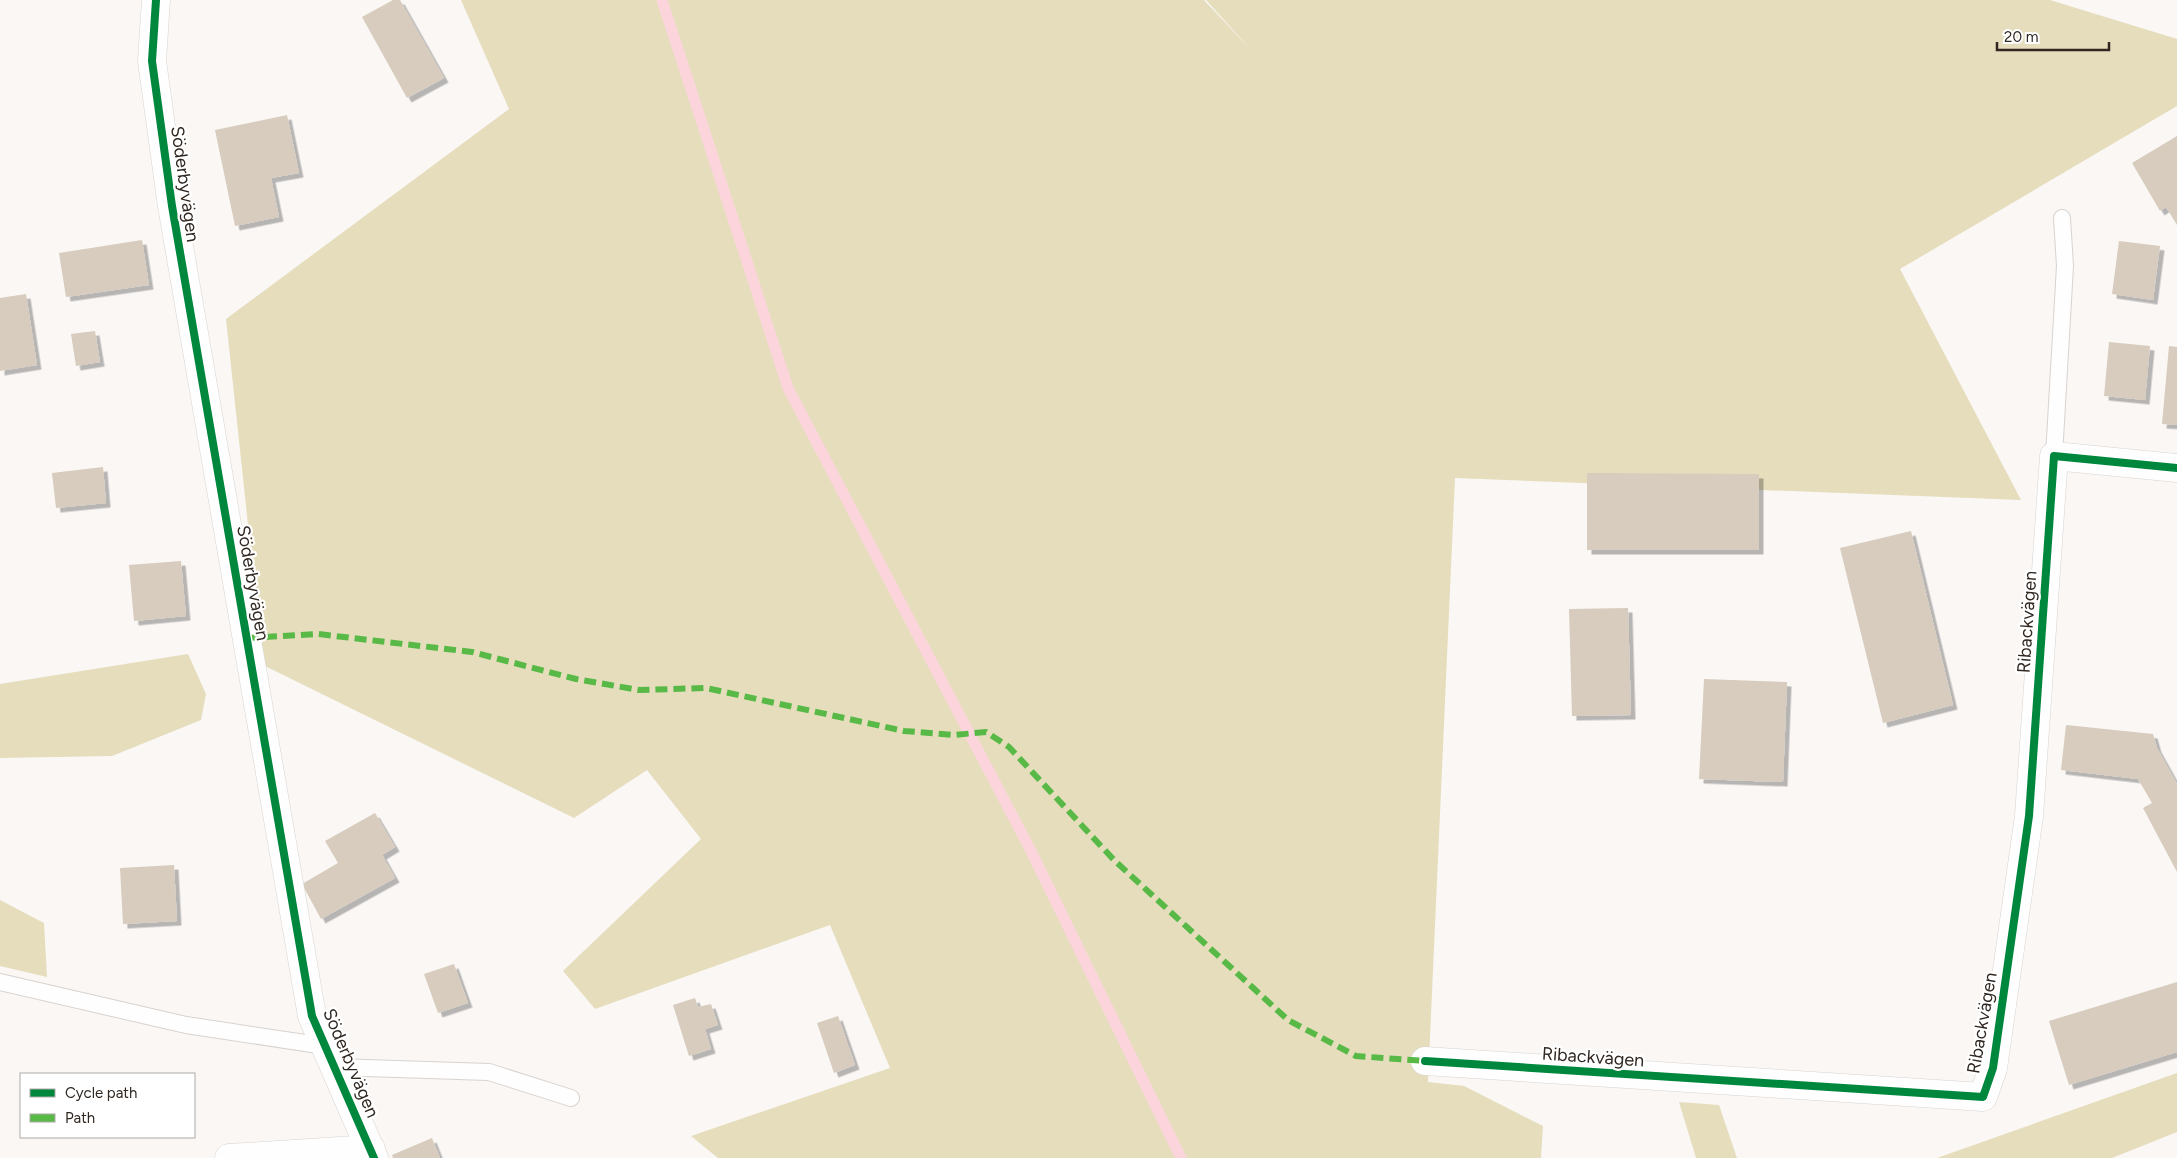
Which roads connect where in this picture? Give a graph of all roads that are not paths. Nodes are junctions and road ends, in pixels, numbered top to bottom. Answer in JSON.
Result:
{"nodes":[{"id":1,"x":156,"y":0,"type":"edge"},
{"id":2,"x":2062,"y":218,"type":"dead end"},
{"id":3,"x":2054,"y":456,"type":"junction"},
{"id":4,"x":2177,"y":468,"type":"edge"},
{"id":5,"x":0,"y":982,"type":"edge"},
{"id":6,"x":330,"y":1056,"type":"junction"},
{"id":7,"x":1425,"y":1061,"type":"dead end"},
{"id":8,"x":572,"y":1098,"type":"dead end"},
{"id":9,"x":373,"y":1153,"type":"edge"},
{"id":10,"x":228,"y":1158,"type":"edge"}],
"edges":[{"from":1,"to":6,"type":"street","name":"Söderbyvägen"},
{"from":2,"to":3,"type":"lane"},
{"from":3,"to":4,"type":"street"},
{"from":3,"to":7,"type":"street","name":"Ribackvägen"},
{"from":5,"to":6,"type":"lane"},
{"from":6,"to":8,"type":"lane"},
{"from":6,"to":9,"type":"street","name":"Söderbyvägen"},
{"from":9,"to":10,"type":"street"}]}
